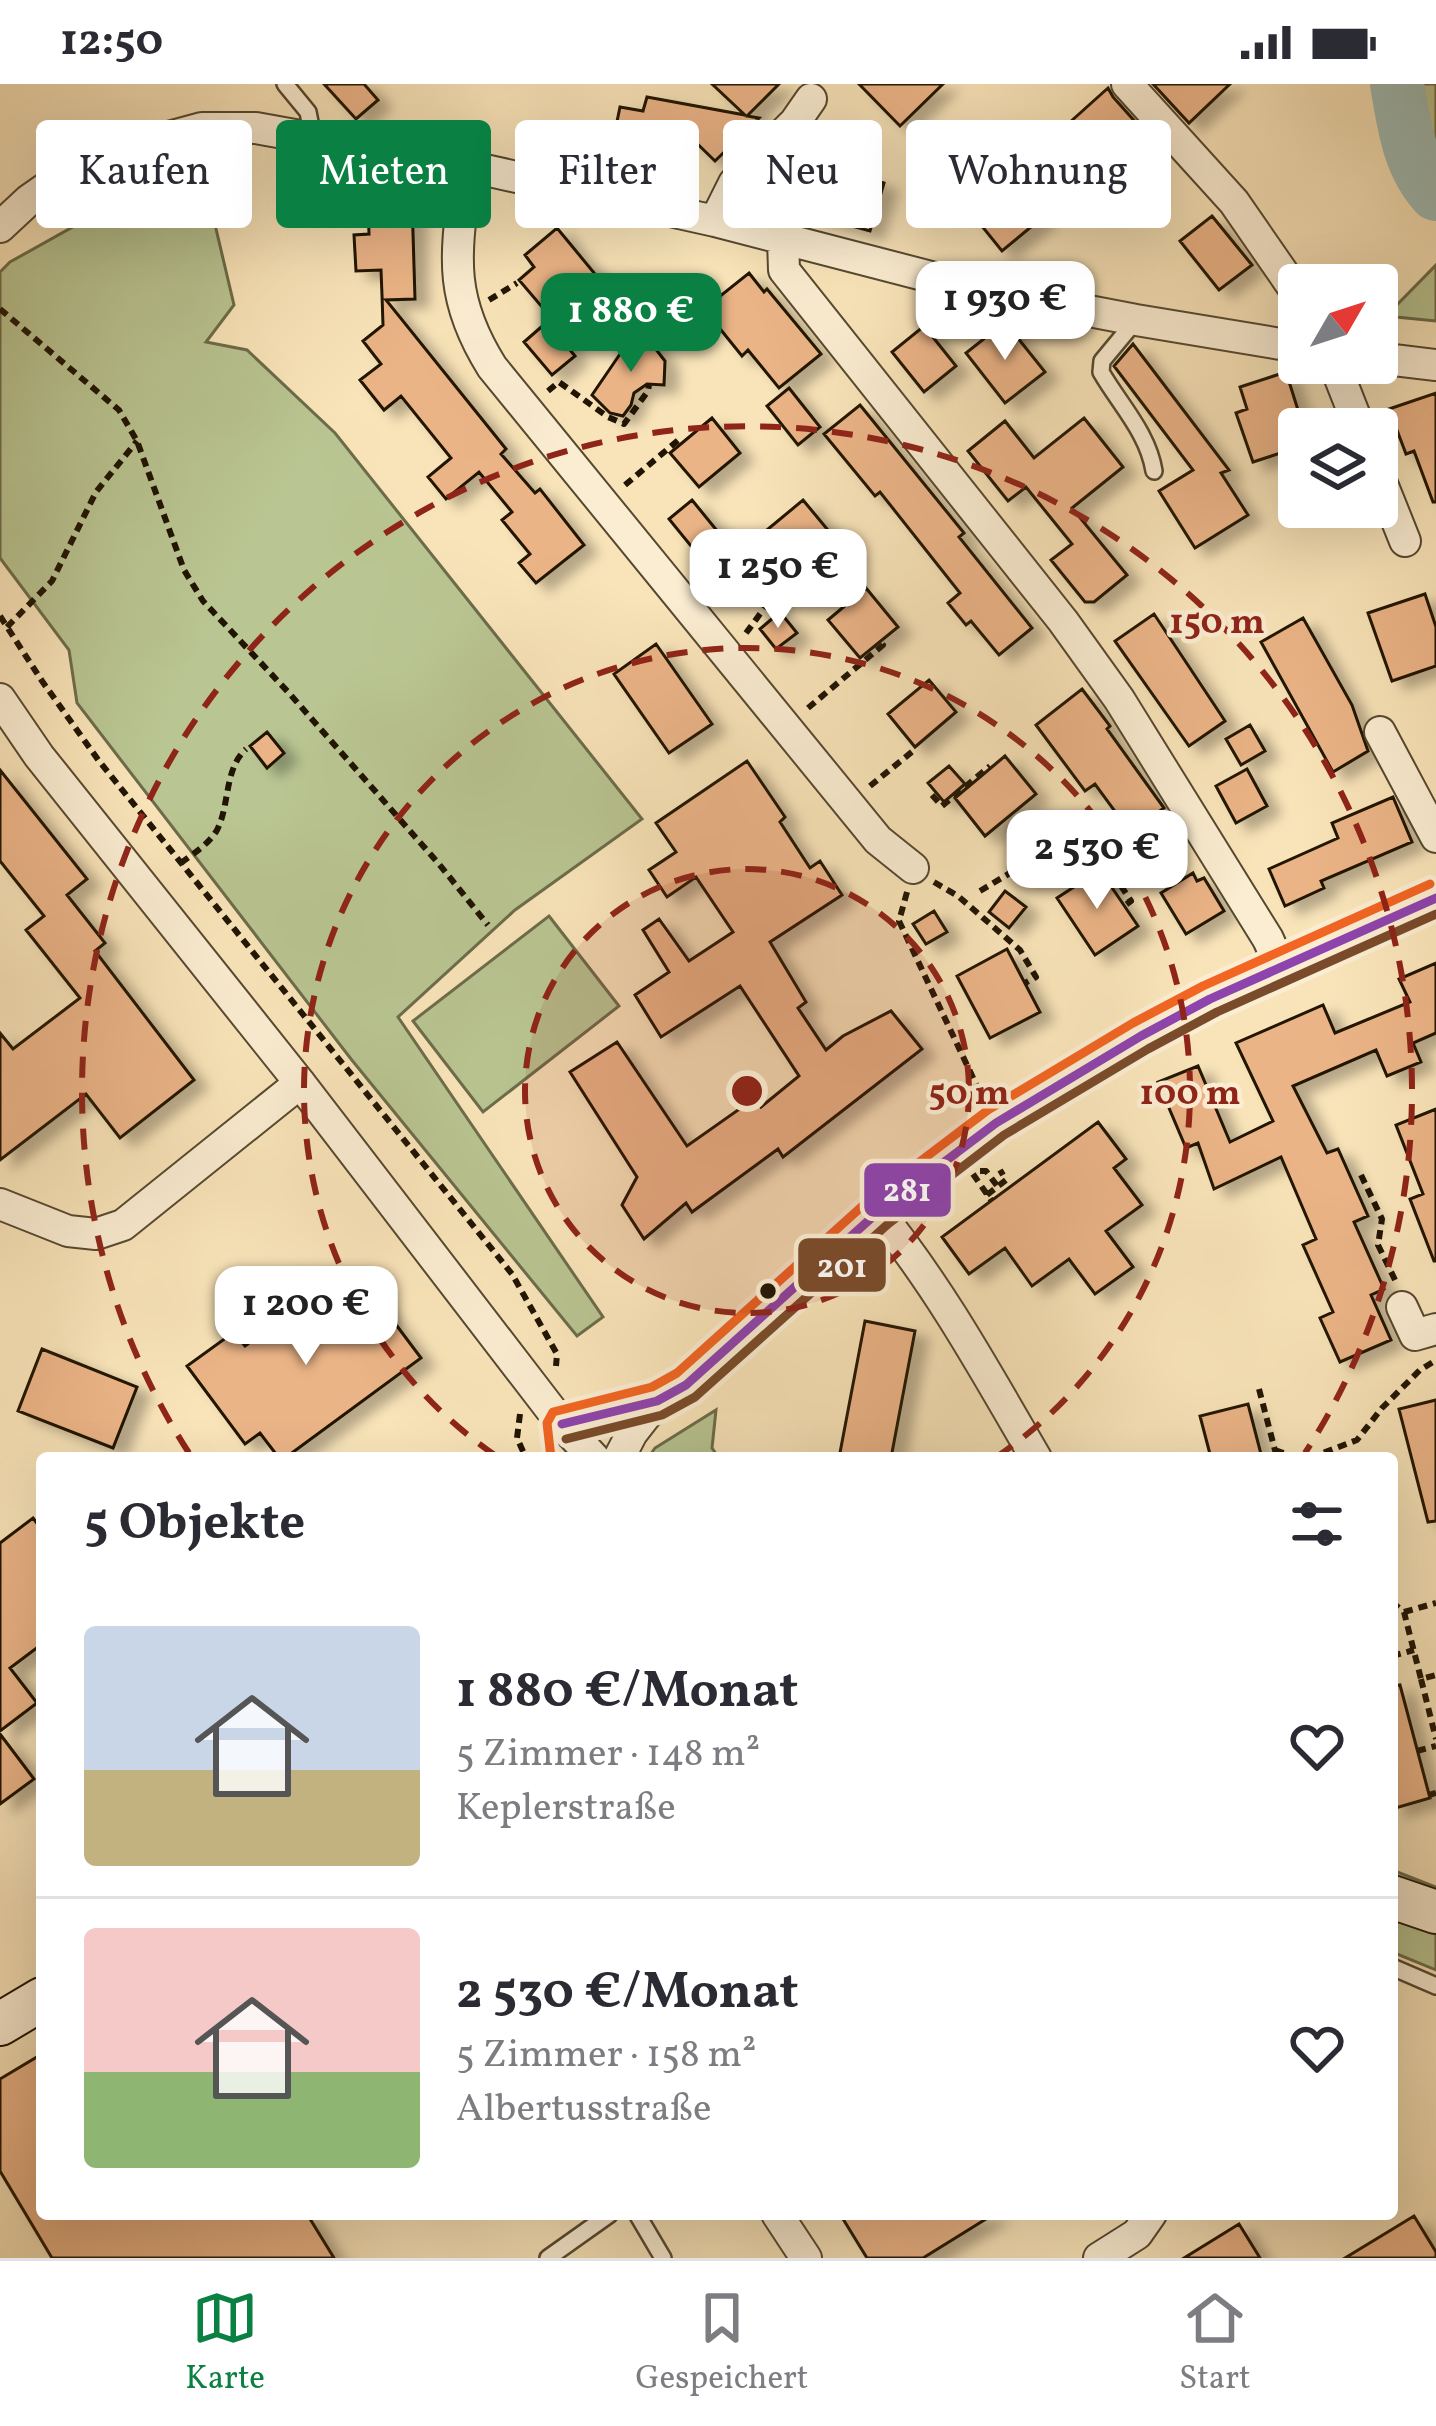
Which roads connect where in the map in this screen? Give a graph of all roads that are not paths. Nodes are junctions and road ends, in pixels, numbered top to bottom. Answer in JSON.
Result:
{"nodes":[{"id":1,"x":285,"y":84,"type":"edge"},
{"id":2,"x":1127,"y":84,"type":"edge"},
{"id":3,"x":811,"y":99,"type":"dead end"},
{"id":4,"x":310,"y":120,"type":"edge"},
{"id":5,"x":276,"y":131,"type":"edge"},
{"id":6,"x":491,"y":171,"type":"edge"},
{"id":7,"x":716,"y":221,"type":"junction"},
{"id":8,"x":0,"y":227,"type":"edge"},
{"id":9,"x":459,"y":228,"type":"edge"},
{"id":10,"x":783,"y":240,"type":"junction"},
{"id":11,"x":1278,"y":266,"type":"edge"},
{"id":12,"x":1136,"y":320,"type":"junction"},
{"id":13,"x":1278,"y":344,"type":"edge"},
{"id":14,"x":1398,"y":360,"type":"edge"},
{"id":15,"x":1436,"y":364,"type":"edge"},
{"id":16,"x":1154,"y":471,"type":"dead end"},
{"id":17,"x":1398,"y":524,"type":"edge"},
{"id":18,"x":1405,"y":541,"type":"dead end"},
{"id":19,"x":0,"y":699,"type":"edge"},
{"id":20,"x":1380,"y":732,"type":"dead end"},
{"id":21,"x":1436,"y":837,"type":"edge"},
{"id":22,"x":913,"y":868,"type":"road end"},
{"id":23,"x":1436,"y":898,"type":"edge"},
{"id":24,"x":1280,"y":966,"type":"junction"},
{"id":25,"x":300,"y":1083,"type":"junction"},
{"id":26,"x":0,"y":1204,"type":"edge"},
{"id":27,"x":878,"y":1212,"type":"junction"},
{"id":28,"x":1402,"y":1307,"type":"road end"},
{"id":29,"x":1436,"y":1329,"type":"edge"},
{"id":30,"x":657,"y":1401,"type":"junction"},
{"id":31,"x":562,"y":1424,"type":"junction"},
{"id":32,"x":565,"y":1452,"type":"edge"},
{"id":33,"x":588,"y":1452,"type":"edge"},
{"id":34,"x":622,"y":1452,"type":"edge"},
{"id":35,"x":1033,"y":1452,"type":"edge"},
{"id":36,"x":1398,"y":1899,"type":"edge"},
{"id":37,"x":1436,"y":1912,"type":"edge"},
{"id":38,"x":1398,"y":1970,"type":"edge"},
{"id":39,"x":1436,"y":1986,"type":"edge"},
{"id":40,"x":36,"y":2003,"type":"edge"},
{"id":41,"x":0,"y":2024,"type":"edge"},
{"id":42,"x":602,"y":2220,"type":"edge"},
{"id":43,"x":641,"y":2220,"type":"edge"},
{"id":44,"x":781,"y":2220,"type":"edge"},
{"id":45,"x":1147,"y":2220,"type":"edge"},
{"id":46,"x":548,"y":2258,"type":"edge"},
{"id":47,"x":663,"y":2258,"type":"edge"},
{"id":48,"x":806,"y":2258,"type":"edge"},
{"id":49,"x":1099,"y":2258,"type":"edge"}],
"edges":[{"from":1,"to":4,"type":"lane"},
{"from":2,"to":11,"type":"street"},
{"from":3,"to":7,"type":"street"},
{"from":5,"to":8,"type":"street"},
{"from":6,"to":7,"type":"street"},
{"from":7,"to":10,"type":"street"},
{"from":9,"to":22,"type":"street"},
{"from":10,"to":12,"type":"street"},
{"from":10,"to":24,"type":"street"},
{"from":12,"to":13,"type":"street"},
{"from":12,"to":16,"type":"lane"},
{"from":14,"to":15,"type":"street"},
{"from":17,"to":18,"type":"street"},
{"from":19,"to":25,"type":"street"},
{"from":20,"to":21,"type":"street"},
{"from":23,"to":24,"type":"street"},
{"from":24,"to":27,"type":"street"},
{"from":25,"to":26,"type":"street"},
{"from":25,"to":31,"type":"street"},
{"from":27,"to":30,"type":"street"},
{"from":27,"to":35,"type":"street"},
{"from":28,"to":29,"type":"street"},
{"from":30,"to":31,"type":"street"},
{"from":30,"to":34,"type":"street"},
{"from":31,"to":32,"type":"street"},
{"from":31,"to":33,"type":"street"},
{"from":36,"to":37,"type":"street"},
{"from":38,"to":39,"type":"lane"},
{"from":40,"to":41,"type":"street"},
{"from":42,"to":46,"type":"lane"},
{"from":43,"to":47,"type":"lane"},
{"from":44,"to":48,"type":"street"},
{"from":45,"to":49,"type":"street"}]}
